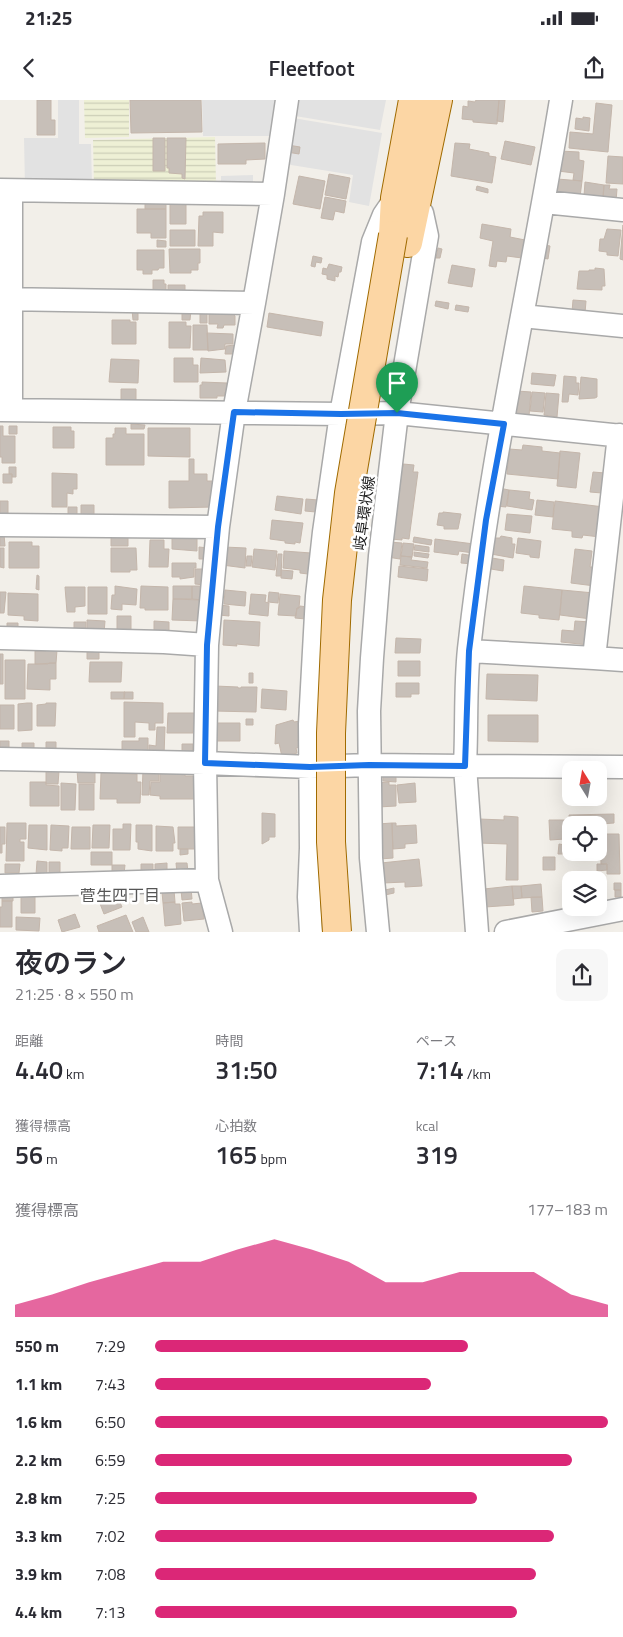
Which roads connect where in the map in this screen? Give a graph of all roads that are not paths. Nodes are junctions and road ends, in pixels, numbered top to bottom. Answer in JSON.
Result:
{"nodes":[{"id":1,"x":287,"y":100,"type":"edge"},
{"id":2,"x":413,"y":100,"type":"edge"},
{"id":3,"x":438,"y":100,"type":"edge"},
{"id":4,"x":561,"y":100,"type":"edge"},
{"id":5,"x":6,"y":190,"type":"edge"},
{"id":6,"x":273,"y":194,"type":"junction"},
{"id":7,"x":544,"y":202,"type":"junction"},
{"id":8,"x":405,"y":203,"type":"junction"},
{"id":9,"x":623,"y":210,"type":"edge"},
{"id":10,"x":401,"y":239,"type":"junction"},
{"id":11,"x":6,"y":299,"type":"edge"},
{"id":12,"x":254,"y":303,"type":"junction"},
{"id":13,"x":522,"y":316,"type":"junction"},
{"id":14,"x":623,"y":326,"type":"edge"},
{"id":15,"x":6,"y":410,"type":"edge"},
{"id":16,"x":234,"y":412,"type":"junction"},
{"id":17,"x":397,"y":413,"type":"junction"},
{"id":18,"x":341,"y":414,"type":"junction"},
{"id":19,"x":504,"y":424,"type":"junction"},
{"id":20,"x":621,"y":435,"type":"edge"},
{"id":21,"x":0,"y":525,"type":"edge"},
{"id":22,"x":218,"y":527,"type":"junction"},
{"id":23,"x":0,"y":638,"type":"edge"},
{"id":24,"x":207,"y":645,"type":"junction"},
{"id":25,"x":469,"y":651,"type":"junction"},
{"id":26,"x":594,"y":658,"type":"junction"},
{"id":27,"x":623,"y":660,"type":"edge"},
{"id":28,"x":0,"y":759,"type":"edge"},
{"id":29,"x":205,"y":763,"type":"junction"},
{"id":30,"x":369,"y":765,"type":"junction"},
{"id":31,"x":465,"y":766,"type":"junction"},
{"id":32,"x":310,"y":767,"type":"junction"},
{"id":33,"x":623,"y":768,"type":"edge"},
{"id":34,"x":207,"y":880,"type":"junction"},
{"id":35,"x":0,"y":886,"type":"edge"},
{"id":36,"x":623,"y":909,"type":"edge"},
{"id":37,"x":221,"y":932,"type":"edge"},
{"id":38,"x":311,"y":932,"type":"edge"},
{"id":39,"x":337,"y":932,"type":"edge"},
{"id":40,"x":354,"y":932,"type":"edge"},
{"id":41,"x":378,"y":932,"type":"edge"},
{"id":42,"x":477,"y":932,"type":"edge"},
{"id":43,"x":506,"y":932,"type":"edge"}],
"edges":[{"from":1,"to":6,"type":"street"},
{"from":2,"to":8,"type":"main road","name":"岐阜環状線"},
{"from":3,"to":8,"type":"main road","name":"岐阜環状線"},
{"from":4,"to":7,"type":"street"},
{"from":5,"to":6,"type":"street"},
{"from":5,"to":11,"type":"street"},
{"from":6,"to":12,"type":"street"},
{"from":7,"to":9,"type":"street"},
{"from":7,"to":13,"type":"street"},
{"from":8,"to":10,"type":"main road","name":"岐阜環状線"},
{"from":8,"to":17,"type":"street"},
{"from":8,"to":18,"type":"street"},
{"from":10,"to":39,"type":"main road","name":"岐阜環状線","bridge":true},
{"from":10,"to":40,"type":"main road","name":"岐阜環状線"},
{"from":11,"to":12,"type":"street"},
{"from":11,"to":15,"type":"street"},
{"from":12,"to":16,"type":"street"},
{"from":13,"to":14,"type":"street"},
{"from":13,"to":19,"type":"street"},
{"from":15,"to":16,"type":"street"},
{"from":16,"to":18,"type":"street"},
{"from":16,"to":22,"type":"street"},
{"from":17,"to":18,"type":"street"},
{"from":17,"to":19,"type":"street"},
{"from":17,"to":30,"type":"street"},
{"from":18,"to":32,"type":"street"},
{"from":19,"to":20,"type":"street"},
{"from":19,"to":25,"type":"street"},
{"from":20,"to":26,"type":"street"},
{"from":21,"to":22,"type":"street"},
{"from":22,"to":24,"type":"street"},
{"from":23,"to":24,"type":"street"},
{"from":24,"to":29,"type":"street"},
{"from":25,"to":26,"type":"street"},
{"from":25,"to":31,"type":"street"},
{"from":26,"to":27,"type":"street"},
{"from":28,"to":29,"type":"street"},
{"from":29,"to":32,"type":"street"},
{"from":29,"to":34,"type":"street"},
{"from":30,"to":31,"type":"street"},
{"from":30,"to":32,"type":"street"},
{"from":30,"to":41,"type":"street"},
{"from":31,"to":33,"type":"street"},
{"from":31,"to":42,"type":"street"},
{"from":32,"to":38,"type":"street"},
{"from":34,"to":35,"type":"street"},
{"from":34,"to":37,"type":"street"},
{"from":36,"to":43,"type":"street"}]}
